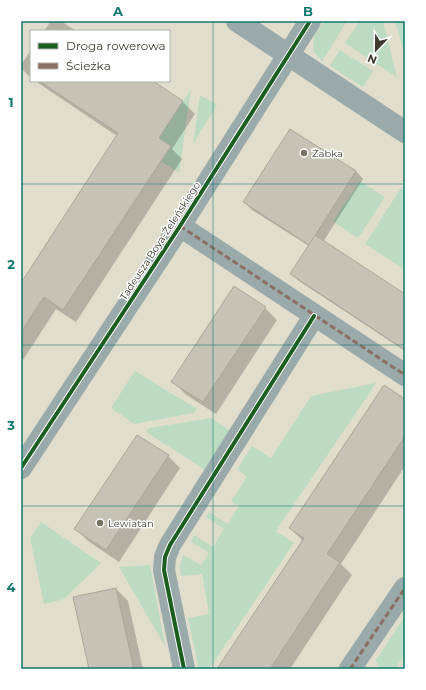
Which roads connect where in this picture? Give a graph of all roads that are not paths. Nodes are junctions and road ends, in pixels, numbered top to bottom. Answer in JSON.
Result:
{"nodes":[{"id":1,"x":237,"y":21,"type":"edge"},
{"id":2,"x":310,"y":21,"type":"edge"},
{"id":3,"x":289,"y":54,"type":"junction"},
{"id":4,"x":405,"y":132,"type":"edge"},
{"id":5,"x":180,"y":226,"type":"junction"},
{"id":6,"x":314,"y":316,"type":"junction"},
{"id":7,"x":405,"y":375,"type":"edge"},
{"id":8,"x":21,"y":468,"type":"edge"},
{"id":9,"x":405,"y":588,"type":"edge"},
{"id":10,"x":184,"y":669,"type":"edge"},
{"id":11,"x":351,"y":669,"type":"edge"}],
"edges":[{"from":1,"to":3,"type":"street"},
{"from":2,"to":3,"type":"street","name":"Tadeusza Boya-Żeleńskiego"},
{"from":3,"to":4,"type":"street"},
{"from":3,"to":5,"type":"street","name":"Tadeusza Boya-Żeleńskiego"},
{"from":5,"to":6,"type":"street"},
{"from":5,"to":8,"type":"street","name":"Tadeusza Boya-Żeleńskiego"},
{"from":6,"to":7,"type":"street"},
{"from":6,"to":10,"type":"street"},
{"from":9,"to":11,"type":"street"}]}
